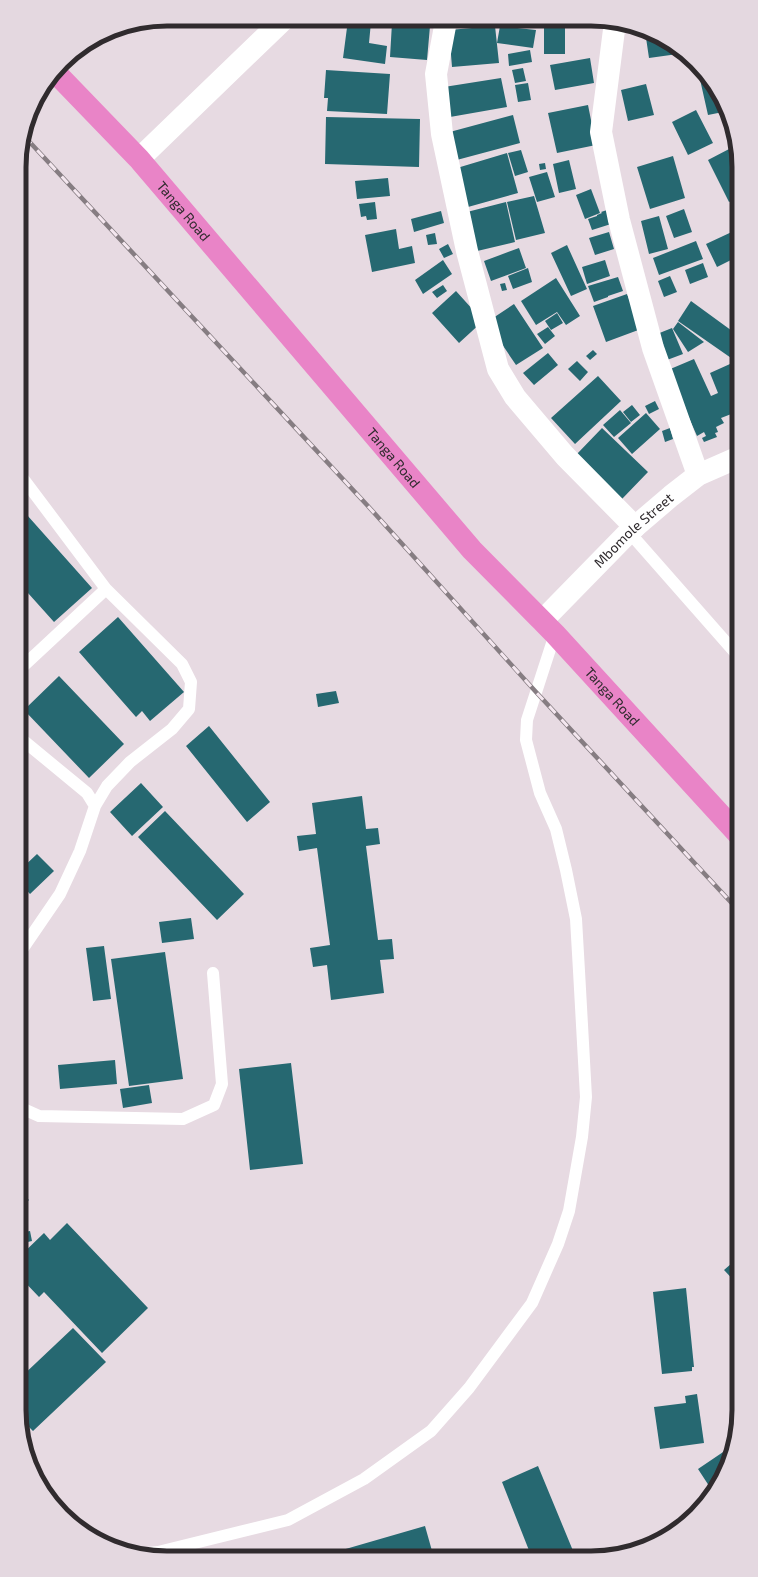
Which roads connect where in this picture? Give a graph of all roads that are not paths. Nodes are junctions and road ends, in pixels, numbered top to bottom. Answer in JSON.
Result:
{"nodes":[{"id":1,"x":277,"y":26,"type":"edge"},
{"id":2,"x":445,"y":26,"type":"edge"},
{"id":3,"x":613,"y":28,"type":"edge"},
{"id":4,"x":59,"y":76,"type":"edge"},
{"id":5,"x":139,"y":159,"type":"junction"},
{"id":6,"x":732,"y":460,"type":"edge"},
{"id":7,"x":698,"y":475,"type":"junction"},
{"id":8,"x":26,"y":482,"type":"edge"},
{"id":9,"x":632,"y":530,"type":"junction"},
{"id":10,"x":106,"y":589,"type":"junction"},
{"id":11,"x":549,"y":628,"type":"junction"},
{"id":12,"x":732,"y":649,"type":"edge"},
{"id":13,"x":26,"y":663,"type":"edge"},
{"id":14,"x":26,"y":743,"type":"edge"},
{"id":15,"x":95,"y":806,"type":"junction"},
{"id":16,"x":732,"y":827,"type":"edge"},
{"id":17,"x":26,"y":944,"type":"edge"},
{"id":18,"x":213,"y":973,"type":"dead end"},
{"id":19,"x":26,"y":1110,"type":"edge"},
{"id":20,"x":162,"y":1551,"type":"edge"}],
"edges":[{"from":1,"to":5,"type":"street"},
{"from":2,"to":9,"type":"street"},
{"from":3,"to":7,"type":"street"},
{"from":4,"to":5,"type":"highway","name":"Tanga Road"},
{"from":5,"to":11,"type":"highway","name":"Tanga Road"},
{"from":6,"to":7,"type":"street","name":"Mbomole Street"},
{"from":7,"to":9,"type":"street","name":"Mbomole Street"},
{"from":8,"to":10,"type":"lane"},
{"from":9,"to":11,"type":"street","name":"Mbomole Street"},
{"from":9,"to":12,"type":"lane"},
{"from":10,"to":13,"type":"lane"},
{"from":10,"to":15,"type":"lane"},
{"from":11,"to":16,"type":"highway","name":"Tanga Road"},
{"from":11,"to":20,"type":"lane"},
{"from":14,"to":15,"type":"lane"},
{"from":15,"to":17,"type":"lane"},
{"from":18,"to":19,"type":"lane"}]}
